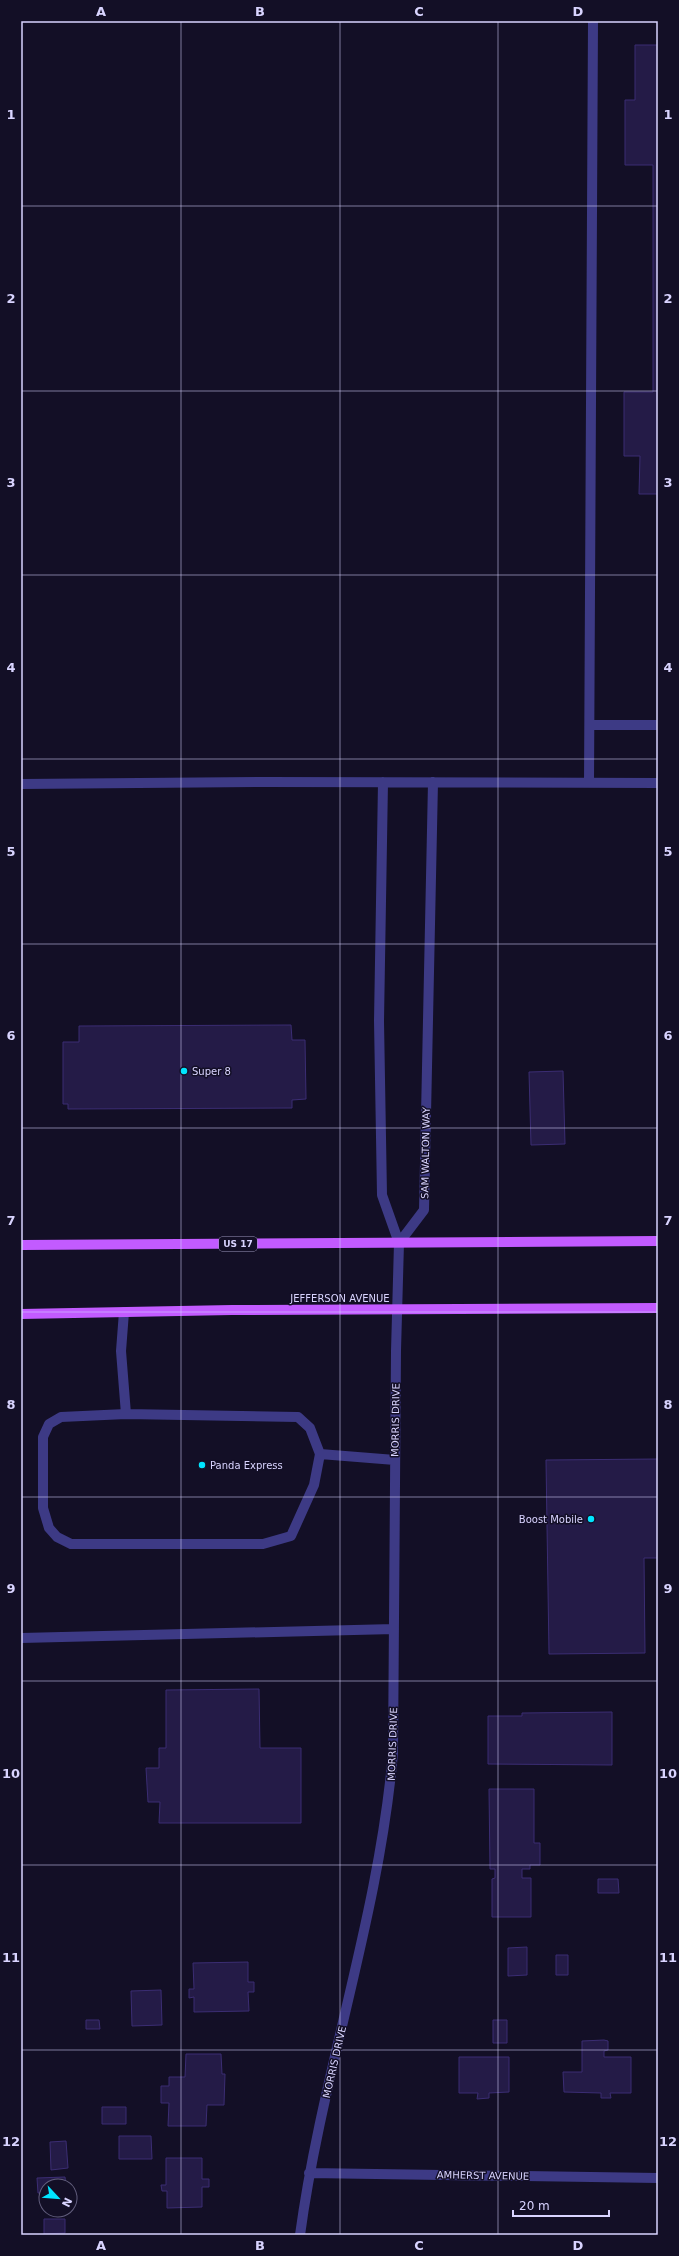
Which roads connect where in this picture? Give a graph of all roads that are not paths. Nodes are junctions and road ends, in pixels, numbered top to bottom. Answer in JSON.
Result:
{"nodes":[{"id":1,"x":593,"y":21,"type":"edge"},
{"id":2,"x":590,"y":725,"type":"junction"},
{"id":3,"x":658,"y":725,"type":"edge"},
{"id":4,"x":383,"y":782,"type":"junction"},
{"id":5,"x":432,"y":782,"type":"junction"},
{"id":6,"x":658,"y":782,"type":"edge"},
{"id":7,"x":589,"y":783,"type":"junction"},
{"id":8,"x":21,"y":784,"type":"edge"},
{"id":9,"x":658,"y":1241,"type":"edge"},
{"id":10,"x":399,"y":1243,"type":"junction"},
{"id":11,"x":21,"y":1246,"type":"edge"},
{"id":12,"x":658,"y":1308,"type":"edge"},
{"id":13,"x":396,"y":1310,"type":"junction"},
{"id":14,"x":124,"y":1312,"type":"junction"},
{"id":15,"x":21,"y":1314,"type":"edge"},
{"id":16,"x":126,"y":1414,"type":"junction"},
{"id":17,"x":320,"y":1454,"type":"junction"},
{"id":18,"x":395,"y":1460,"type":"junction"},
{"id":19,"x":394,"y":1629,"type":"junction"},
{"id":20,"x":21,"y":1638,"type":"edge"},
{"id":21,"x":309,"y":2173,"type":"junction"},
{"id":22,"x":658,"y":2178,"type":"edge"},
{"id":23,"x":300,"y":2235,"type":"edge"}],
"edges":[{"from":1,"to":2,"type":"street"},
{"from":2,"to":3,"type":"street"},
{"from":2,"to":7,"type":"street"},
{"from":4,"to":5,"type":"street"},
{"from":4,"to":8,"type":"street"},
{"from":4,"to":10,"type":"street"},
{"from":5,"to":7,"type":"street"},
{"from":5,"to":10,"type":"street","name":"SAM WALTON WAY"},
{"from":6,"to":7,"type":"street"},
{"from":9,"to":10,"type":"main road","number":"US 17"},
{"from":10,"to":11,"type":"main road","number":"US 17"},
{"from":10,"to":13,"type":"street","name":"MORRIS DRIVE"},
{"from":12,"to":13,"type":"main road","name":"JEFFERSON AVENUE"},
{"from":13,"to":14,"type":"main road","name":"JEFFERSON AVENUE"},
{"from":13,"to":18,"type":"street","name":"MORRIS DRIVE"},
{"from":14,"to":15,"type":"main road","name":"JEFFERSON AVENUE"},
{"from":14,"to":16,"type":"street"},
{"from":16,"to":17,"type":"street"},
{"from":16,"to":17,"type":"street"},
{"from":17,"to":18,"type":"street"},
{"from":18,"to":19,"type":"street","name":"MORRIS DRIVE"},
{"from":19,"to":20,"type":"street"},
{"from":19,"to":21,"type":"street","name":"MORRIS DRIVE"},
{"from":21,"to":22,"type":"street","name":"AMHERST AVENUE"},
{"from":21,"to":23,"type":"street","name":"MORRIS DRIVE"}]}
